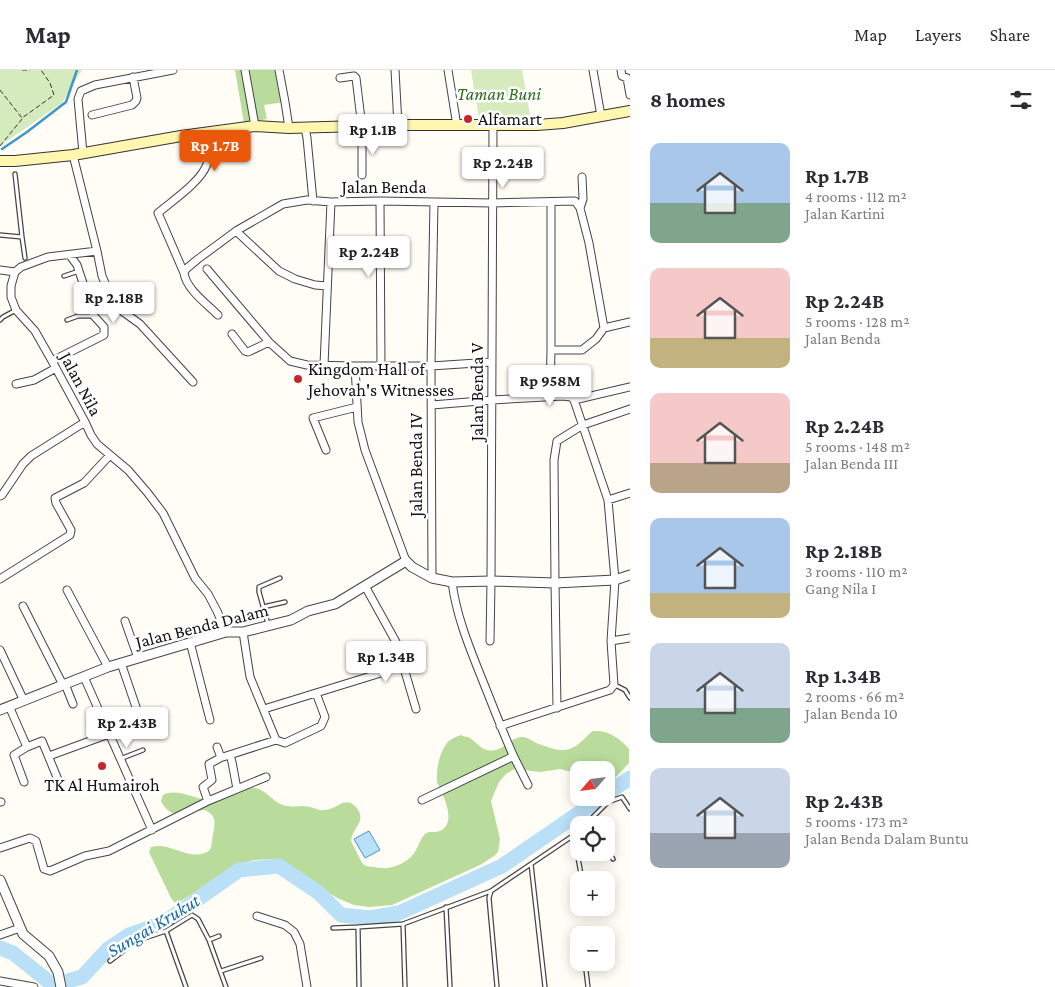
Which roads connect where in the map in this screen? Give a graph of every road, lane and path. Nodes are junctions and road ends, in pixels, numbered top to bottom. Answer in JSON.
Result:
{"nodes":[{"id":1,"x":22,"y":70,"type":"edge"},
{"id":2,"x":30,"y":70,"type":"edge"},
{"id":3,"x":40,"y":70,"type":"edge"},
{"id":4,"x":173,"y":70,"type":"edge"},
{"id":5,"x":244,"y":70,"type":"edge"},
{"id":6,"x":279,"y":70,"type":"edge"},
{"id":7,"x":395,"y":70,"type":"edge"},
{"id":8,"x":448,"y":70,"type":"edge"},
{"id":9,"x":594,"y":70,"type":"edge"},
{"id":10,"x":621,"y":70,"type":"edge"},
{"id":11,"x":150,"y":72,"type":"edge"},
{"id":12,"x":133,"y":77,"type":"junction"},
{"id":13,"x":340,"y":78,"type":"dead end"},
{"id":14,"x":0,"y":90,"type":"edge"},
{"id":15,"x":630,"y":95,"type":"edge"},
{"id":16,"x":630,"y":111,"type":"edge"},
{"id":17,"x":92,"y":115,"type":"dead end"},
{"id":18,"x":601,"y":116,"type":"junction"},
{"id":19,"x":22,"y":118,"type":"junction"},
{"id":20,"x":256,"y":126,"type":"junction"},
{"id":21,"x":362,"y":126,"type":"junction"},
{"id":22,"x":398,"y":126,"type":"junction"},
{"id":23,"x":457,"y":126,"type":"junction"},
{"id":24,"x":493,"y":126,"type":"junction"},
{"id":25,"x":289,"y":128,"type":"junction"},
{"id":26,"x":305,"y":128,"type":"junction"},
{"id":27,"x":205,"y":133,"type":"junction"},
{"id":28,"x":221,"y":136,"type":"junction"},
{"id":29,"x":229,"y":141,"type":"dead end"},
{"id":30,"x":215,"y":142,"type":"dead end"},
{"id":31,"x":0,"y":146,"type":"edge"},
{"id":32,"x":78,"y":154,"type":"junction"},
{"id":33,"x":0,"y":161,"type":"edge"},
{"id":34,"x":15,"y":174,"type":"dead end"},
{"id":35,"x":362,"y":175,"type":"dead end"},
{"id":36,"x":582,"y":177,"type":"dead end"},
{"id":37,"x":313,"y":201,"type":"junction"},
{"id":38,"x":380,"y":201,"type":"junction"},
{"id":39,"x":331,"y":202,"type":"junction"},
{"id":40,"x":434,"y":202,"type":"junction"},
{"id":41,"x":551,"y":202,"type":"junction"},
{"id":42,"x":492,"y":203,"type":"junction"},
{"id":43,"x":580,"y":208,"type":"junction"},
{"id":44,"x":236,"y":231,"type":"junction"},
{"id":45,"x":0,"y":235,"type":"edge"},
{"id":46,"x":22,"y":237,"type":"junction"},
{"id":47,"x":97,"y":251,"type":"junction"},
{"id":48,"x":70,"y":255,"type":"junction"},
{"id":49,"x":25,"y":258,"type":"dead end"},
{"id":50,"x":207,"y":269,"type":"dead end"},
{"id":51,"x":0,"y":270,"type":"edge"},
{"id":52,"x":79,"y":270,"type":"junction"},
{"id":53,"x":15,"y":272,"type":"junction"},
{"id":54,"x":184,"y":273,"type":"junction"},
{"id":55,"x":64,"y":276,"type":"dead end"},
{"id":56,"x":327,"y":286,"type":"junction"},
{"id":57,"x":16,"y":310,"type":"junction"},
{"id":58,"x":218,"y":315,"type":"dead end"},
{"id":59,"x":94,"y":316,"type":"junction"},
{"id":60,"x":0,"y":320,"type":"edge"},
{"id":61,"x":67,"y":320,"type":"dead end"},
{"id":62,"x":630,"y":322,"type":"edge"},
{"id":63,"x":604,"y":328,"type":"junction"},
{"id":64,"x":232,"y":334,"type":"dead end"},
{"id":65,"x":269,"y":342,"type":"junction"},
{"id":66,"x":551,"y":350,"type":"junction"},
{"id":67,"x":52,"y":360,"type":"junction"},
{"id":68,"x":492,"y":362,"type":"junction"},
{"id":69,"x":324,"y":365,"type":"junction"},
{"id":70,"x":355,"y":366,"type":"junction"},
{"id":71,"x":381,"y":366,"type":"junction"},
{"id":72,"x":432,"y":366,"type":"junction"},
{"id":73,"x":56,"y":368,"type":"junction"},
{"id":74,"x":192,"y":382,"type":"dead end"},
{"id":75,"x":16,"y":384,"type":"dead end"},
{"id":76,"x":630,"y":387,"type":"edge"},
{"id":77,"x":550,"y":396,"type":"junction"},
{"id":78,"x":492,"y":400,"type":"junction"},
{"id":79,"x":574,"y":400,"type":"junction"},
{"id":80,"x":432,"y":405,"type":"junction"},
{"id":81,"x":357,"y":407,"type":"junction"},
{"id":82,"x":630,"y":408,"type":"edge"},
{"id":83,"x":85,"y":422,"type":"junction"},
{"id":84,"x":583,"y":426,"type":"junction"},
{"id":85,"x":326,"y":450,"type":"dead end"},
{"id":86,"x":110,"y":455,"type":"junction"},
{"id":87,"x":630,"y":493,"type":"edge"},
{"id":88,"x":0,"y":496,"type":"edge"},
{"id":89,"x":608,"y":500,"type":"junction"},
{"id":90,"x":406,"y":561,"type":"junction"},
{"id":91,"x":630,"y":575,"type":"edge"},
{"id":92,"x":280,"y":578,"type":"dead end"},
{"id":93,"x":432,"y":578,"type":"junction"},
{"id":94,"x":0,"y":579,"type":"edge"},
{"id":95,"x":615,"y":580,"type":"junction"},
{"id":96,"x":491,"y":581,"type":"junction"},
{"id":97,"x":452,"y":582,"type":"junction"},
{"id":98,"x":555,"y":583,"type":"junction"},
{"id":99,"x":365,"y":586,"type":"junction"},
{"id":100,"x":67,"y":590,"type":"dead end"},
{"id":101,"x":285,"y":602,"type":"dead end"},
{"id":102,"x":23,"y":606,"type":"dead end"},
{"id":103,"x":263,"y":607,"type":"junction"},
{"id":104,"x":125,"y":621,"type":"dead end"},
{"id":105,"x":269,"y":625,"type":"junction"},
{"id":106,"x":226,"y":632,"type":"junction"},
{"id":107,"x":243,"y":632,"type":"junction"},
{"id":108,"x":630,"y":638,"type":"edge"},
{"id":109,"x":490,"y":641,"type":"dead end"},
{"id":110,"x":611,"y":641,"type":"junction"},
{"id":111,"x":190,"y":642,"type":"junction"},
{"id":112,"x":0,"y":650,"type":"edge"},
{"id":113,"x":138,"y":658,"type":"junction"},
{"id":114,"x":401,"y":658,"type":"junction"},
{"id":115,"x":121,"y":664,"type":"junction"},
{"id":116,"x":108,"y":668,"type":"junction"},
{"id":117,"x":84,"y":676,"type":"junction"},
{"id":118,"x":64,"y":685,"type":"junction"},
{"id":119,"x":614,"y":685,"type":"junction"},
{"id":120,"x":316,"y":693,"type":"junction"},
{"id":121,"x":630,"y":698,"type":"edge"},
{"id":122,"x":24,"y":701,"type":"junction"},
{"id":123,"x":73,"y":704,"type":"dead end"},
{"id":124,"x":136,"y":707,"type":"dead end"},
{"id":125,"x":4,"y":708,"type":"edge"},
{"id":126,"x":557,"y":708,"type":"junction"},
{"id":127,"x":264,"y":709,"type":"junction"},
{"id":128,"x":416,"y":709,"type":"dead end"},
{"id":129,"x":210,"y":720,"type":"dead end"},
{"id":130,"x":500,"y":726,"type":"junction"},
{"id":131,"x":109,"y":734,"type":"junction"},
{"id":132,"x":276,"y":740,"type":"junction"},
{"id":133,"x":217,"y":746,"type":"dead end"},
{"id":134,"x":27,"y":747,"type":"junction"},
{"id":135,"x":143,"y":750,"type":"dead end"},
{"id":136,"x":230,"y":755,"type":"junction"},
{"id":137,"x":513,"y":755,"type":"junction"},
{"id":138,"x":49,"y":756,"type":"junction"},
{"id":139,"x":222,"y":757,"type":"junction"},
{"id":140,"x":120,"y":759,"type":"junction"},
{"id":141,"x":266,"y":777,"type":"dead end"},
{"id":142,"x":24,"y":782,"type":"dead end"},
{"id":143,"x":59,"y":782,"type":"dead end"},
{"id":144,"x":528,"y":785,"type":"dead end"},
{"id":145,"x":237,"y":789,"type":"junction"},
{"id":146,"x":422,"y":800,"type":"dead end"},
{"id":147,"x":208,"y":801,"type":"junction"},
{"id":148,"x":630,"y":809,"type":"edge"},
{"id":149,"x":596,"y":816,"type":"edge"},
{"id":150,"x":152,"y":830,"type":"junction"},
{"id":151,"x":570,"y":838,"type":"edge"},
{"id":152,"x":0,"y":848,"type":"edge"},
{"id":153,"x":531,"y":864,"type":"junction"},
{"id":154,"x":0,"y":880,"type":"edge"},
{"id":155,"x":491,"y":891,"type":"junction"},
{"id":156,"x":446,"y":907,"type":"junction"},
{"id":157,"x":257,"y":916,"type":"dead end"},
{"id":158,"x":403,"y":924,"type":"junction"},
{"id":159,"x":358,"y":927,"type":"junction"},
{"id":160,"x":20,"y":928,"type":"junction"},
{"id":161,"x":333,"y":928,"type":"dead end"},
{"id":162,"x":166,"y":931,"type":"junction"},
{"id":163,"x":0,"y":935,"type":"edge"},
{"id":164,"x":219,"y":936,"type":"dead end"},
{"id":165,"x":209,"y":940,"type":"junction"},
{"id":166,"x":261,"y":958,"type":"dead end"},
{"id":167,"x":110,"y":961,"type":"dead end"},
{"id":168,"x":221,"y":971,"type":"junction"},
{"id":169,"x":587,"y":971,"type":"edge"},
{"id":170,"x":0,"y":981,"type":"edge"},
{"id":171,"x":60,"y":985,"type":"edge"},
{"id":172,"x":34,"y":987,"type":"edge"},
{"id":173,"x":186,"y":987,"type":"edge"},
{"id":174,"x":226,"y":987,"type":"edge"},
{"id":175,"x":307,"y":987,"type":"edge"},
{"id":176,"x":359,"y":987,"type":"edge"},
{"id":177,"x":405,"y":987,"type":"edge"},
{"id":178,"x":450,"y":987,"type":"edge"},
{"id":179,"x":497,"y":987,"type":"edge"},
{"id":180,"x":545,"y":987,"type":"edge"},
{"id":181,"x":588,"y":987,"type":"edge"}],
"edges":[{"from":1,"to":2,"type":"path"},
{"from":3,"to":19,"type":"path"},
{"from":4,"to":11,"type":"street"},
{"from":5,"to":20,"type":"street"},
{"from":6,"to":25,"type":"street"},
{"from":7,"to":22,"type":"street"},
{"from":8,"to":23,"type":"street"},
{"from":9,"to":18,"type":"street"},
{"from":10,"to":15,"type":"street"},
{"from":11,"to":12,"type":"street"},
{"from":12,"to":17,"type":"street"},
{"from":12,"to":32,"type":"street"},
{"from":13,"to":21,"type":"street"},
{"from":14,"to":19,"type":"path"},
{"from":16,"to":18,"type":"main road"},
{"from":18,"to":24,"type":"main road"},
{"from":19,"to":31,"type":"path"},
{"from":20,"to":25,"type":"main road"},
{"from":20,"to":28,"type":"main road"},
{"from":21,"to":22,"type":"main road"},
{"from":21,"to":26,"type":"main road"},
{"from":21,"to":35,"type":"street"},
{"from":22,"to":23,"type":"main road"},
{"from":23,"to":24,"type":"main road"},
{"from":24,"to":42,"type":"street"},
{"from":25,"to":26,"type":"main road"},
{"from":26,"to":37,"type":"street"},
{"from":27,"to":28,"type":"main road"},
{"from":27,"to":32,"type":"main road"},
{"from":27,"to":54,"type":"street"},
{"from":28,"to":29,"type":"lane"},
{"from":28,"to":30,"type":"lane"},
{"from":32,"to":33,"type":"main road"},
{"from":32,"to":47,"type":"street"},
{"from":34,"to":46,"type":"lane"},
{"from":36,"to":43,"type":"street"},
{"from":37,"to":39,"type":"street","name":"Jalan Benda"},
{"from":37,"to":44,"type":"street","name":"Jalan Benda"},
{"from":38,"to":39,"type":"street","name":"Jalan Benda"},
{"from":38,"to":40,"type":"street","name":"Jalan Benda"},
{"from":38,"to":71,"type":"street"},
{"from":39,"to":56,"type":"street"},
{"from":40,"to":42,"type":"street","name":"Jalan Benda"},
{"from":40,"to":72,"type":"street","name":"Jalan Benda IV"},
{"from":41,"to":42,"type":"street","name":"Jalan Benda"},
{"from":41,"to":43,"type":"street","name":"Jalan Benda"},
{"from":41,"to":66,"type":"street"},
{"from":42,"to":68,"type":"street","name":"Jalan Benda V"},
{"from":43,"to":63,"type":"street"},
{"from":44,"to":54,"type":"street","name":"Jalan Benda"},
{"from":44,"to":56,"type":"street"},
{"from":45,"to":46,"type":"lane"},
{"from":46,"to":49,"type":"lane"},
{"from":47,"to":48,"type":"street"},
{"from":47,"to":74,"type":"street"},
{"from":48,"to":52,"type":"street"},
{"from":48,"to":53,"type":"street"},
{"from":50,"to":65,"type":"street"},
{"from":51,"to":53,"type":"street"},
{"from":52,"to":55,"type":"lane"},
{"from":52,"to":59,"type":"street"},
{"from":53,"to":57,"type":"street","name":"Jalan Nila"},
{"from":54,"to":58,"type":"street"},
{"from":56,"to":69,"type":"street"},
{"from":57,"to":60,"type":"lane"},
{"from":57,"to":67,"type":"street","name":"Jalan Nila"},
{"from":59,"to":61,"type":"lane"},
{"from":59,"to":67,"type":"street"},
{"from":62,"to":63,"type":"street"},
{"from":63,"to":66,"type":"street"},
{"from":64,"to":65,"type":"street"},
{"from":65,"to":69,"type":"street"},
{"from":66,"to":77,"type":"street"},
{"from":67,"to":73,"type":"street","name":"Jalan Nila"},
{"from":68,"to":72,"type":"street"},
{"from":68,"to":78,"type":"street","name":"Jalan Benda V"},
{"from":69,"to":70,"type":"street"},
{"from":70,"to":71,"type":"street"},
{"from":70,"to":81,"type":"street"},
{"from":71,"to":72,"type":"street"},
{"from":72,"to":80,"type":"street","name":"Jalan Benda IV"},
{"from":73,"to":75,"type":"street"},
{"from":73,"to":83,"type":"street","name":"Jalan Nila"},
{"from":76,"to":79,"type":"street"},
{"from":77,"to":78,"type":"street"},
{"from":77,"to":79,"type":"street"},
{"from":78,"to":80,"type":"street"},
{"from":78,"to":96,"type":"street","name":"Jalan Benda V"},
{"from":79,"to":84,"type":"street"},
{"from":80,"to":93,"type":"street","name":"Jalan Benda IV"},
{"from":81,"to":85,"type":"street"},
{"from":81,"to":90,"type":"street"},
{"from":82,"to":84,"type":"street"},
{"from":83,"to":86,"type":"street","name":"Jalan Nila"},
{"from":83,"to":88,"type":"street"},
{"from":84,"to":89,"type":"street"},
{"from":84,"to":98,"type":"street"},
{"from":86,"to":94,"type":"street"},
{"from":86,"to":106,"type":"street","name":"Jalan Nila"},
{"from":87,"to":89,"type":"street"},
{"from":89,"to":95,"type":"street"},
{"from":90,"to":93,"type":"street"},
{"from":90,"to":99,"type":"street","name":"Jalan Benda Dalam"},
{"from":91,"to":95,"type":"street"},
{"from":92,"to":103,"type":"lane"},
{"from":93,"to":97,"type":"street"},
{"from":95,"to":98,"type":"street"},
{"from":95,"to":110,"type":"street"},
{"from":96,"to":97,"type":"street"},
{"from":96,"to":98,"type":"street"},
{"from":96,"to":109,"type":"street","name":"Jalan Benda V"},
{"from":97,"to":130,"type":"street"},
{"from":98,"to":126,"type":"street"},
{"from":99,"to":105,"type":"street","name":"Jalan Benda Dalam"},
{"from":99,"to":114,"type":"street"},
{"from":100,"to":116,"type":"street"},
{"from":101,"to":103,"type":"lane"},
{"from":102,"to":118,"type":"street"},
{"from":103,"to":105,"type":"lane"},
{"from":104,"to":113,"type":"street"},
{"from":105,"to":107,"type":"street","name":"Jalan Benda Dalam"},
{"from":106,"to":107,"type":"street","name":"Jalan Benda Dalam"},
{"from":106,"to":111,"type":"street","name":"Jalan Benda Dalam"},
{"from":107,"to":127,"type":"street"},
{"from":108,"to":110,"type":"street"},
{"from":110,"to":119,"type":"street"},
{"from":111,"to":113,"type":"street","name":"Jalan Benda Dalam"},
{"from":111,"to":129,"type":"street"},
{"from":112,"to":122,"type":"street"},
{"from":113,"to":115,"type":"street","name":"Jalan Benda Dalam"},
{"from":114,"to":120,"type":"street"},
{"from":114,"to":128,"type":"street"},
{"from":115,"to":116,"type":"street","name":"Jalan Benda Dalam"},
{"from":115,"to":124,"type":"street"},
{"from":116,"to":117,"type":"street","name":"Jalan Benda Dalam"},
{"from":117,"to":118,"type":"street","name":"Jalan Benda Dalam"},
{"from":117,"to":131,"type":"street"},
{"from":118,"to":122,"type":"street","name":"Jalan Benda Dalam"},
{"from":118,"to":123,"type":"street"},
{"from":119,"to":121,"type":"lane"},
{"from":119,"to":126,"type":"street"},
{"from":120,"to":127,"type":"street"},
{"from":120,"to":132,"type":"street"},
{"from":122,"to":125,"type":"street","name":"Jalan Benda Dalam"},
{"from":125,"to":134,"type":"street"},
{"from":126,"to":130,"type":"street"},
{"from":127,"to":132,"type":"street"},
{"from":130,"to":137,"type":"street"},
{"from":131,"to":138,"type":"street"},
{"from":131,"to":140,"type":"street"},
{"from":132,"to":136,"type":"street"},
{"from":133,"to":139,"type":"street"},
{"from":134,"to":138,"type":"street"},
{"from":134,"to":142,"type":"street"},
{"from":135,"to":140,"type":"lane"},
{"from":136,"to":139,"type":"street"},
{"from":136,"to":145,"type":"street"},
{"from":137,"to":144,"type":"street"},
{"from":137,"to":146,"type":"street"},
{"from":138,"to":143,"type":"street"},
{"from":139,"to":147,"type":"street"},
{"from":140,"to":150,"type":"street"},
{"from":141,"to":145,"type":"street"},
{"from":145,"to":147,"type":"street"},
{"from":147,"to":150,"type":"street"},
{"from":148,"to":149,"type":"lane"},
{"from":150,"to":152,"type":"street"},
{"from":151,"to":153,"type":"lane"},
{"from":153,"to":155,"type":"lane"},
{"from":153,"to":180,"type":"lane"},
{"from":154,"to":160,"type":"street"},
{"from":155,"to":156,"type":"lane"},
{"from":155,"to":179,"type":"lane"},
{"from":156,"to":158,"type":"lane"},
{"from":156,"to":178,"type":"lane"},
{"from":157,"to":175,"type":"street"},
{"from":158,"to":159,"type":"lane"},
{"from":158,"to":177,"type":"lane"},
{"from":159,"to":161,"type":"lane"},
{"from":159,"to":176,"type":"lane"},
{"from":160,"to":163,"type":"street"},
{"from":160,"to":171,"type":"street"},
{"from":162,"to":165,"type":"lane"},
{"from":162,"to":167,"type":"lane"},
{"from":162,"to":173,"type":"lane"},
{"from":164,"to":165,"type":"lane"},
{"from":165,"to":168,"type":"lane"},
{"from":166,"to":168,"type":"lane"},
{"from":168,"to":174,"type":"lane"},
{"from":169,"to":181,"type":"lane"},
{"from":170,"to":172,"type":"street"}]}
